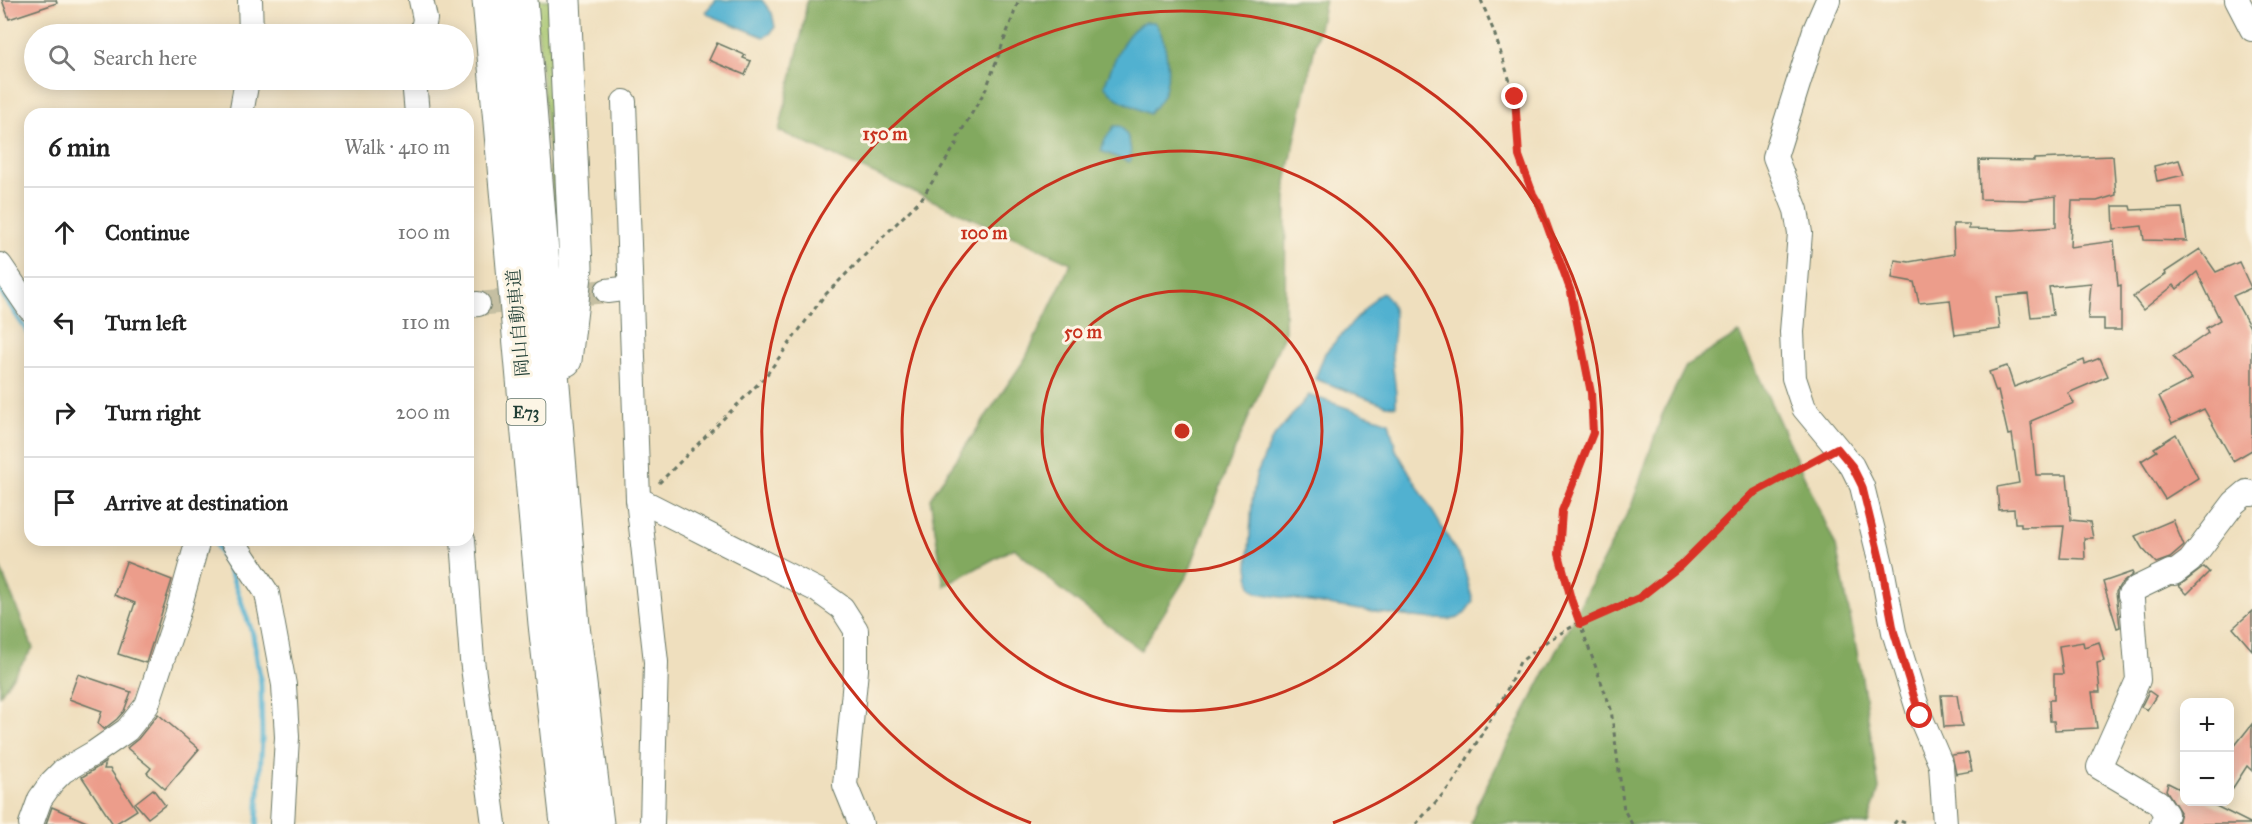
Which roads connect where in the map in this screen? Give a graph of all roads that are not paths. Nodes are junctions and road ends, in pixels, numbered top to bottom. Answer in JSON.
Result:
{"nodes":[{"id":1,"x":250,"y":0,"type":"edge"},
{"id":2,"x":421,"y":0,"type":"edge"},
{"id":3,"x":477,"y":0,"type":"edge"},
{"id":4,"x":489,"y":0,"type":"edge"},
{"id":5,"x":521,"y":0,"type":"edge"},
{"id":6,"x":564,"y":0,"type":"edge"},
{"id":7,"x":1828,"y":0,"type":"edge"},
{"id":8,"x":2237,"y":0,"type":"edge"},
{"id":9,"x":250,"y":24,"type":"edge"},
{"id":10,"x":424,"y":24,"type":"edge"},
{"id":11,"x":2252,"y":29,"type":"edge"},
{"id":12,"x":245,"y":90,"type":"edge"},
{"id":13,"x":415,"y":90,"type":"edge"},
{"id":14,"x":624,"y":102,"type":"dead end"},
{"id":15,"x":242,"y":108,"type":"edge"},
{"id":16,"x":416,"y":108,"type":"edge"},
{"id":17,"x":508,"y":212,"type":"junction"},
{"id":18,"x":0,"y":265,"type":"edge"},
{"id":19,"x":24,"y":300,"type":"edge"},
{"id":20,"x":557,"y":437,"type":"junction"},
{"id":21,"x":2252,"y":494,"type":"edge"},
{"id":22,"x":638,"y":499,"type":"junction"},
{"id":23,"x":196,"y":546,"type":"edge"},
{"id":24,"x":236,"y":546,"type":"edge"},
{"id":25,"x":463,"y":546,"type":"edge"},
{"id":26,"x":31,"y":824,"type":"edge"},
{"id":27,"x":282,"y":824,"type":"edge"},
{"id":28,"x":494,"y":824,"type":"edge"},
{"id":29,"x":567,"y":824,"type":"edge"},
{"id":30,"x":597,"y":824,"type":"edge"},
{"id":31,"x":652,"y":824,"type":"edge"},
{"id":32,"x":861,"y":824,"type":"edge"},
{"id":33,"x":1945,"y":824,"type":"edge"},
{"id":34,"x":2162,"y":824,"type":"edge"}],
"edges":[{"from":1,"to":9,"type":"street"},
{"from":2,"to":10,"type":"street"},
{"from":3,"to":17,"type":"highway"},
{"from":4,"to":17,"type":"highway","name":"岡山自動車道","number":"E73"},
{"from":5,"to":20,"type":"highway","name":"岡山自動車道","number":"E73"},
{"from":6,"to":20,"type":"highway"},
{"from":7,"to":33,"type":"street"},
{"from":8,"to":11,"type":"street"},
{"from":12,"to":15,"type":"street"},
{"from":13,"to":16,"type":"street"},
{"from":14,"to":22,"type":"street"},
{"from":17,"to":29,"type":"highway","name":"岡山自動車道","number":"E73"},
{"from":18,"to":19,"type":"street"},
{"from":20,"to":30,"type":"highway","name":"岡山自動車道","number":"E73"},
{"from":21,"to":34,"type":"street"},
{"from":22,"to":31,"type":"street"},
{"from":22,"to":32,"type":"street"},
{"from":23,"to":26,"type":"street"},
{"from":24,"to":27,"type":"street"},
{"from":25,"to":28,"type":"street"}]}
